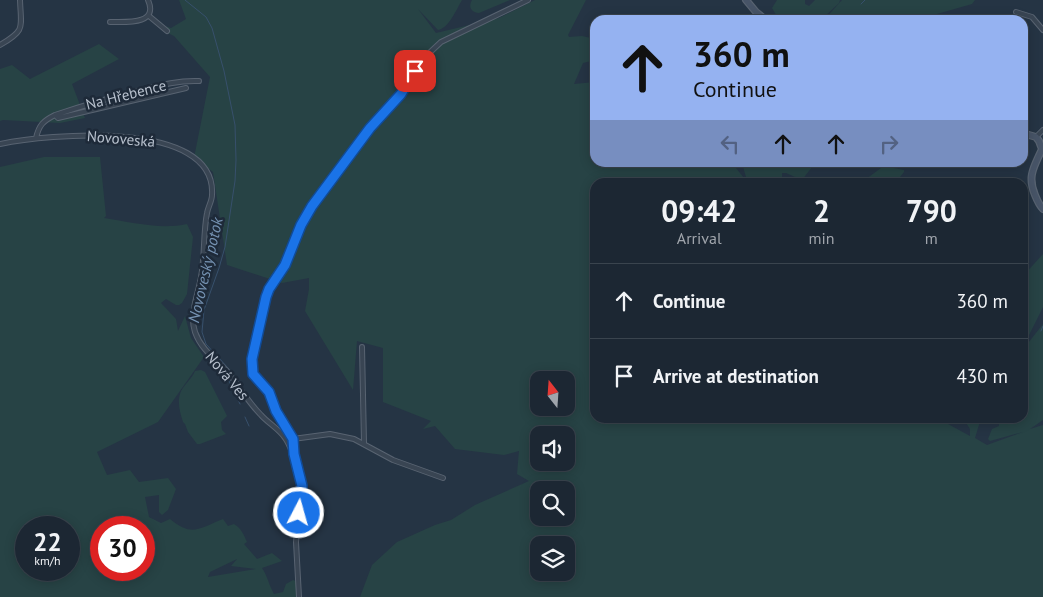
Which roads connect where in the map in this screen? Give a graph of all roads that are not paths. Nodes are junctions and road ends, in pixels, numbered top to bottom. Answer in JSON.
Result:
{"nodes":[{"id":1,"x":20,"y":0,"type":"edge"},
{"id":2,"x":148,"y":0,"type":"edge"},
{"id":3,"x":528,"y":0,"type":"edge"},
{"id":4,"x":746,"y":0,"type":"edge"},
{"id":5,"x":1016,"y":12,"type":"dead end"},
{"id":6,"x":760,"y":15,"type":"edge"},
{"id":7,"x":1026,"y":15,"type":"edge"},
{"id":8,"x":149,"y":16,"type":"junction"},
{"id":9,"x":1028,"y":16,"type":"edge"},
{"id":10,"x":110,"y":22,"type":"dead end"},
{"id":11,"x":1043,"y":30,"type":"edge"},
{"id":12,"x":167,"y":31,"type":"dead end"},
{"id":13,"x":0,"y":45,"type":"edge"},
{"id":14,"x":199,"y":81,"type":"dead end"},
{"id":15,"x":186,"y":88,"type":"dead end"},
{"id":16,"x":55,"y":115,"type":"junction"},
{"id":17,"x":1043,"y":130,"type":"edge"},
{"id":18,"x":1028,"y":135,"type":"edge"},
{"id":19,"x":1036,"y":137,"type":"junction"},
{"id":20,"x":36,"y":138,"type":"junction"},
{"id":21,"x":0,"y":144,"type":"edge"},
{"id":22,"x":212,"y":195,"type":"joint"},
{"id":23,"x":1043,"y":209,"type":"edge"},
{"id":24,"x":362,"y":347,"type":"dead end"},
{"id":25,"x":293,"y":439,"type":"junction"},
{"id":26,"x":364,"y":443,"type":"junction"},
{"id":27,"x":294,"y":454,"type":"junction"},
{"id":28,"x":443,"y":478,"type":"dead end"},
{"id":29,"x":299,"y":597,"type":"edge"}],
"edges":[{"from":1,"to":13,"type":"street"},
{"from":2,"to":8,"type":"street"},
{"from":3,"to":25,"type":"street","name":"Nová Ves"},
{"from":4,"to":6,"type":"street"},
{"from":5,"to":7,"type":"street"},
{"from":8,"to":10,"type":"street"},
{"from":8,"to":12,"type":"street"},
{"from":9,"to":11,"type":"street"},
{"from":14,"to":16,"type":"street","name":"Na Hřebence"},
{"from":15,"to":16,"type":"street","name":"Na Hřebence"},
{"from":16,"to":20,"type":"street","name":"Na Hřebence"},
{"from":17,"to":19,"type":"street"},
{"from":18,"to":19,"type":"street"},
{"from":19,"to":23,"type":"street"},
{"from":20,"to":21,"type":"street","name":"Novoveská"},
{"from":20,"to":22,"type":"street","name":"Novoveská"},
{"from":22,"to":27,"type":"street","name":"Nová Ves"},
{"from":24,"to":26,"type":"street"},
{"from":25,"to":26,"type":"street"},
{"from":25,"to":27,"type":"street","name":"Nová Ves"},
{"from":26,"to":28,"type":"street"},
{"from":27,"to":29,"type":"street","name":"Nová Ves"}]}
